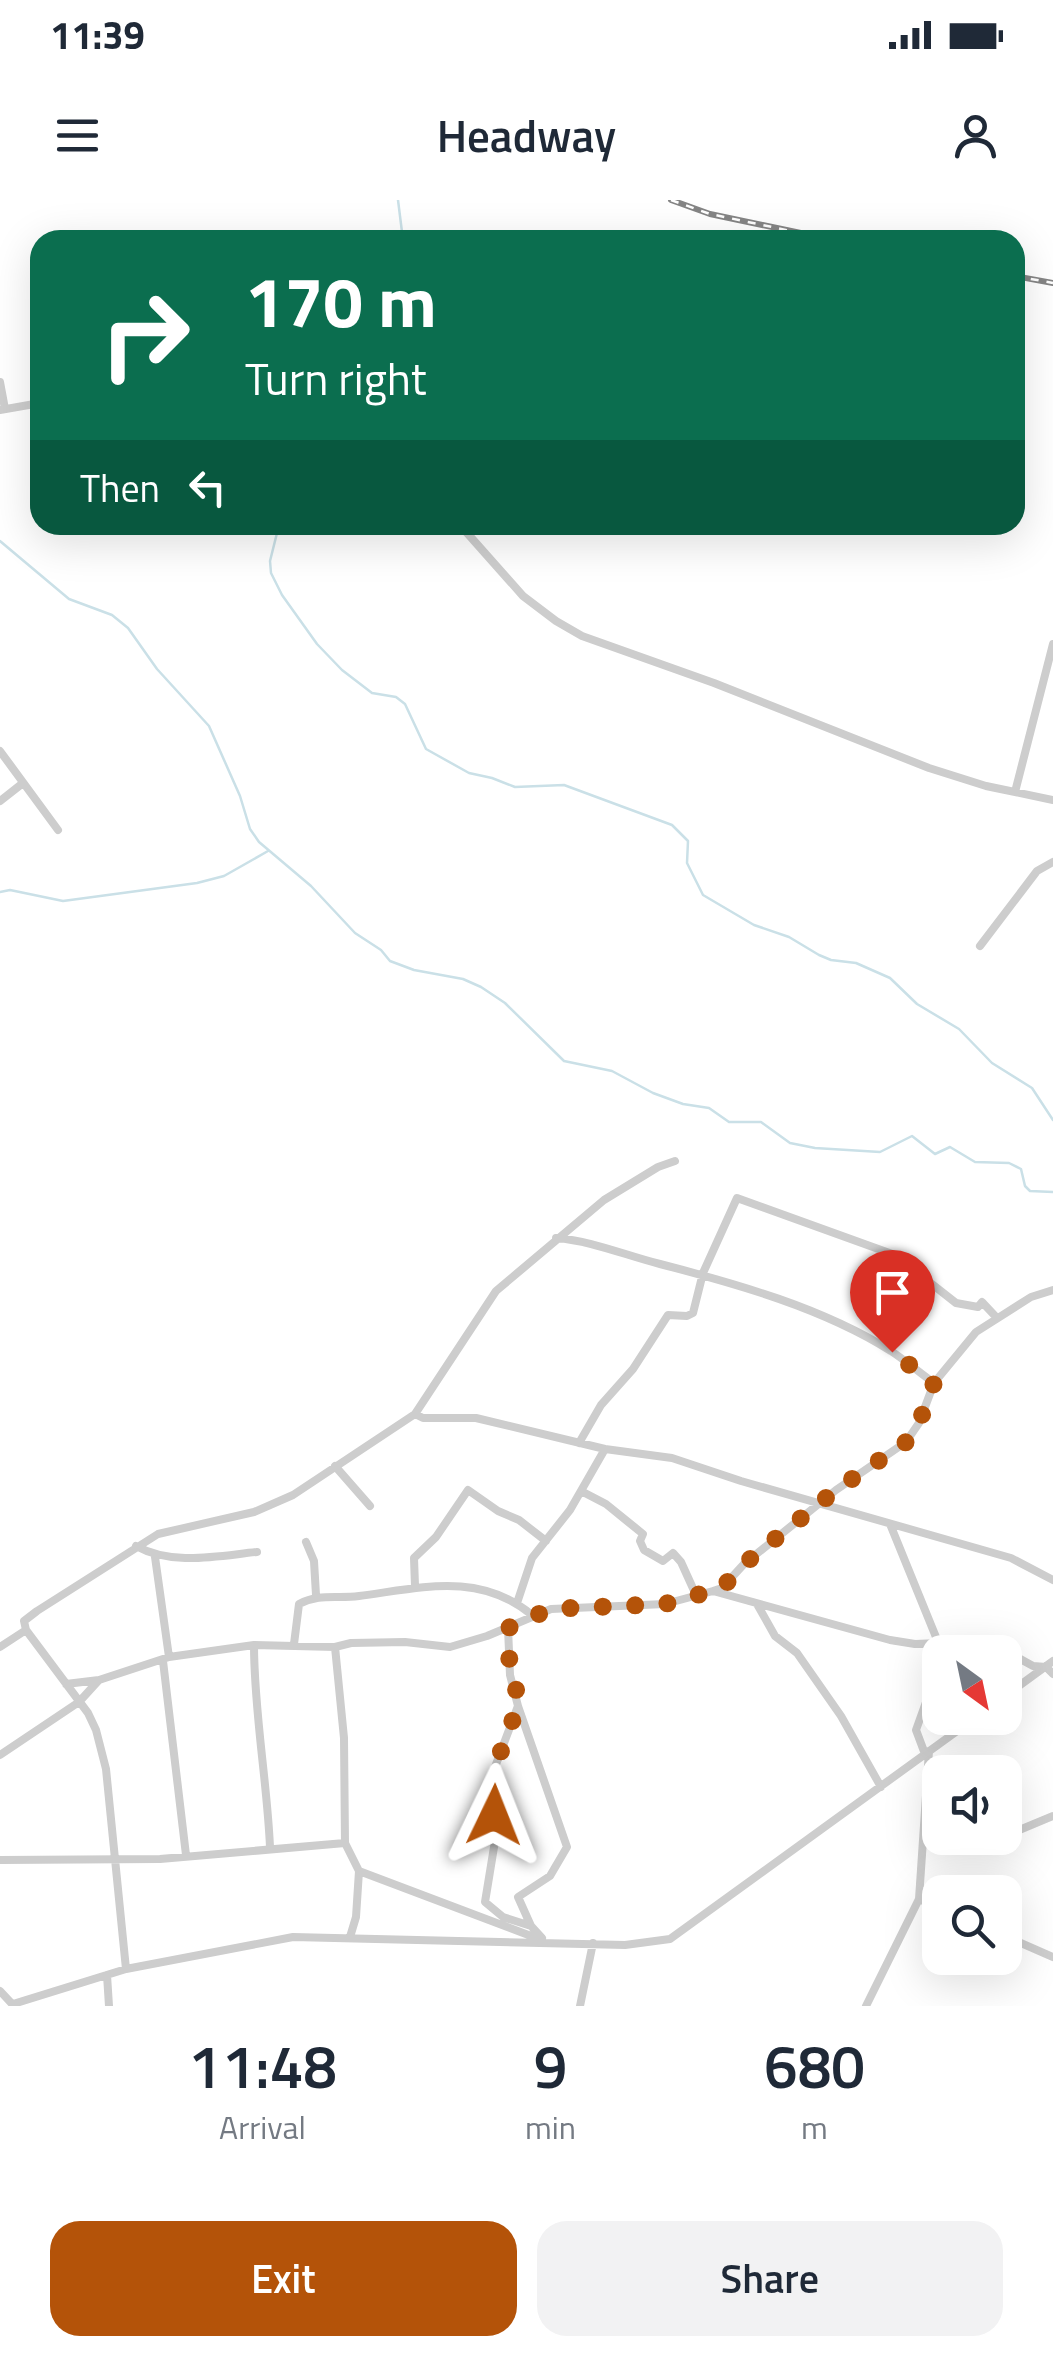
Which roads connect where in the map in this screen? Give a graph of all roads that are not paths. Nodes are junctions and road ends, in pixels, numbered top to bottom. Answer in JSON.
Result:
{"nodes":[{"id":1,"x":0,"y":382,"type":"edge"},
{"id":2,"x":30,"y":405,"type":"edge"},
{"id":3,"x":3,"y":409,"type":"edge"},
{"id":4,"x":469,"y":535,"type":"edge"},
{"id":5,"x":1053,"y":644,"type":"edge"},
{"id":6,"x":0,"y":751,"type":"edge"},
{"id":7,"x":23,"y":783,"type":"junction"},
{"id":8,"x":1015,"y":792,"type":"junction"},
{"id":9,"x":0,"y":800,"type":"edge"},
{"id":10,"x":1053,"y":800,"type":"edge"},
{"id":11,"x":58,"y":830,"type":"dead end"},
{"id":12,"x":1053,"y":862,"type":"edge"},
{"id":13,"x":980,"y":946,"type":"dead end"},
{"id":14,"x":675,"y":1161,"type":"dead end"},
{"id":15,"x":556,"y":1238,"type":"junction"},
{"id":16,"x":703,"y":1273,"type":"junction"},
{"id":17,"x":1053,"y":1290,"type":"edge"},
{"id":18,"x":997,"y":1318,"type":"junction"},
{"id":19,"x":934,"y":1383,"type":"junction"},
{"id":20,"x":415,"y":1414,"type":"junction"},
{"id":21,"x":579,"y":1443,"type":"junction"},
{"id":22,"x":604,"y":1449,"type":"junction"},
{"id":23,"x":335,"y":1466,"type":"junction"},
{"id":24,"x":581,"y":1491,"type":"junction"},
{"id":25,"x":821,"y":1505,"type":"junction"},
{"id":26,"x":370,"y":1506,"type":"dead end"},
{"id":27,"x":890,"y":1524,"type":"junction"},
{"id":28,"x":546,"y":1541,"type":"junction"},
{"id":29,"x":306,"y":1542,"type":"dead end"},
{"id":30,"x":136,"y":1546,"type":"junction"},
{"id":31,"x":257,"y":1552,"type":"dead end"},
{"id":32,"x":155,"y":1556,"type":"junction"},
{"id":33,"x":1053,"y":1580,"type":"edge"},
{"id":34,"x":415,"y":1586,"type":"junction"},
{"id":35,"x":713,"y":1592,"type":"junction"},
{"id":36,"x":316,"y":1595,"type":"junction"},
{"id":37,"x":696,"y":1595,"type":"junction"},
{"id":38,"x":517,"y":1603,"type":"junction"},
{"id":39,"x":757,"y":1604,"type":"junction"},
{"id":40,"x":532,"y":1615,"type":"junction"},
{"id":41,"x":508,"y":1628,"type":"junction"},
{"id":42,"x":26,"y":1630,"type":"junction"},
{"id":43,"x":935,"y":1635,"type":"edge"},
{"id":44,"x":922,"y":1643,"type":"edge"},
{"id":45,"x":294,"y":1644,"type":"junction"},
{"id":46,"x":254,"y":1645,"type":"junction"},
{"id":47,"x":335,"y":1646,"type":"junction"},
{"id":48,"x":0,"y":1648,"type":"edge"},
{"id":49,"x":166,"y":1659,"type":"junction"},
{"id":50,"x":1022,"y":1660,"type":"edge"},
{"id":51,"x":1050,"y":1667,"type":"edge"},
{"id":52,"x":99,"y":1680,"type":"junction"},
{"id":53,"x":66,"y":1684,"type":"junction"},
{"id":54,"x":1022,"y":1685,"type":"edge"},
{"id":55,"x":80,"y":1702,"type":"junction"},
{"id":56,"x":518,"y":1706,"type":"junction"},
{"id":57,"x":922,"y":1712,"type":"edge"},
{"id":58,"x":952,"y":1735,"type":"edge"},
{"id":59,"x":927,"y":1753,"type":"junction"},
{"id":60,"x":0,"y":1755,"type":"edge"},
{"id":61,"x":881,"y":1786,"type":"junction"},
{"id":62,"x":1053,"y":1816,"type":"edge"},
{"id":63,"x":1022,"y":1829,"type":"edge"},
{"id":64,"x":345,"y":1843,"type":"junction"},
{"id":65,"x":270,"y":1848,"type":"junction"},
{"id":66,"x":186,"y":1855,"type":"junction"},
{"id":67,"x":0,"y":1860,"type":"edge"},
{"id":68,"x":116,"y":1860,"type":"junction"},
{"id":69,"x":359,"y":1871,"type":"junction"},
{"id":70,"x":919,"y":1898,"type":"junction"},
{"id":71,"x":922,"y":1899,"type":"edge"},
{"id":72,"x":531,"y":1926,"type":"junction"},
{"id":73,"x":350,"y":1937,"type":"junction"},
{"id":74,"x":545,"y":1942,"type":"junction"},
{"id":75,"x":1022,"y":1943,"type":"edge"},
{"id":76,"x":593,"y":1944,"type":"junction"},
{"id":77,"x":1053,"y":1957,"type":"edge"},
{"id":78,"x":126,"y":1969,"type":"junction"},
{"id":79,"x":107,"y":1975,"type":"junction"},
{"id":80,"x":0,"y":1992,"type":"edge"},
{"id":81,"x":14,"y":2005,"type":"edge"},
{"id":82,"x":110,"y":2006,"type":"edge"},
{"id":83,"x":580,"y":2006,"type":"edge"},
{"id":84,"x":866,"y":2006,"type":"edge"}],
"edges":[{"from":1,"to":3,"type":"street"},
{"from":2,"to":3,"type":"street"},
{"from":4,"to":8,"type":"street"},
{"from":5,"to":8,"type":"street"},
{"from":6,"to":7,"type":"street"},
{"from":7,"to":9,"type":"street"},
{"from":7,"to":11,"type":"street"},
{"from":8,"to":10,"type":"street"},
{"from":12,"to":13,"type":"street"},
{"from":14,"to":15,"type":"street"},
{"from":15,"to":16,"type":"street"},
{"from":15,"to":20,"type":"street"},
{"from":16,"to":18,"type":"street"},
{"from":16,"to":19,"type":"street"},
{"from":16,"to":21,"type":"street"},
{"from":17,"to":18,"type":"street"},
{"from":18,"to":19,"type":"street"},
{"from":19,"to":25,"type":"street"},
{"from":20,"to":21,"type":"street"},
{"from":20,"to":23,"type":"street"},
{"from":21,"to":22,"type":"street"},
{"from":22,"to":24,"type":"street"},
{"from":22,"to":25,"type":"street"},
{"from":23,"to":26,"type":"street"},
{"from":23,"to":30,"type":"street"},
{"from":24,"to":28,"type":"street"},
{"from":24,"to":37,"type":"street"},
{"from":25,"to":27,"type":"street"},
{"from":25,"to":35,"type":"street"},
{"from":27,"to":33,"type":"street"},
{"from":27,"to":43,"type":"street"},
{"from":28,"to":34,"type":"street"},
{"from":28,"to":38,"type":"street"},
{"from":29,"to":36,"type":"street"},
{"from":30,"to":32,"type":"street"},
{"from":30,"to":42,"type":"street"},
{"from":31,"to":32,"type":"street"},
{"from":32,"to":49,"type":"street"},
{"from":34,"to":36,"type":"street"},
{"from":34,"to":38,"type":"street"},
{"from":35,"to":37,"type":"street"},
{"from":35,"to":39,"type":"street"},
{"from":36,"to":45,"type":"street"},
{"from":37,"to":40,"type":"street"},
{"from":38,"to":40,"type":"street"},
{"from":39,"to":44,"type":"street"},
{"from":39,"to":61,"type":"street"},
{"from":40,"to":41,"type":"street"},
{"from":41,"to":47,"type":"street"},
{"from":41,"to":56,"type":"street"},
{"from":42,"to":48,"type":"street"},
{"from":42,"to":53,"type":"street"},
{"from":45,"to":46,"type":"street"},
{"from":45,"to":47,"type":"street"},
{"from":46,"to":49,"type":"street"},
{"from":46,"to":65,"type":"street"},
{"from":47,"to":64,"type":"street"},
{"from":49,"to":52,"type":"street"},
{"from":49,"to":66,"type":"street"},
{"from":50,"to":51,"type":"street"},
{"from":51,"to":54,"type":"street"},
{"from":52,"to":53,"type":"street"},
{"from":52,"to":55,"type":"street"},
{"from":53,"to":55,"type":"street"},
{"from":55,"to":60,"type":"street"},
{"from":55,"to":68,"type":"street"},
{"from":56,"to":72,"type":"street"},
{"from":56,"to":72,"type":"street"},
{"from":57,"to":59,"type":"street"},
{"from":58,"to":59,"type":"street"},
{"from":59,"to":61,"type":"street"},
{"from":59,"to":70,"type":"street"},
{"from":61,"to":76,"type":"street"},
{"from":62,"to":63,"type":"street"},
{"from":64,"to":65,"type":"street"},
{"from":64,"to":69,"type":"street"},
{"from":65,"to":66,"type":"street"},
{"from":66,"to":68,"type":"street"},
{"from":67,"to":68,"type":"street"},
{"from":68,"to":78,"type":"street"},
{"from":69,"to":73,"type":"street"},
{"from":69,"to":74,"type":"street"},
{"from":70,"to":71,"type":"street"},
{"from":70,"to":84,"type":"street"},
{"from":72,"to":74,"type":"street"},
{"from":73,"to":74,"type":"street"},
{"from":73,"to":78,"type":"street"},
{"from":74,"to":76,"type":"street"},
{"from":75,"to":77,"type":"street"},
{"from":76,"to":83,"type":"street"},
{"from":78,"to":79,"type":"street"},
{"from":79,"to":81,"type":"street"},
{"from":79,"to":82,"type":"street"},
{"from":80,"to":81,"type":"street"}]}
